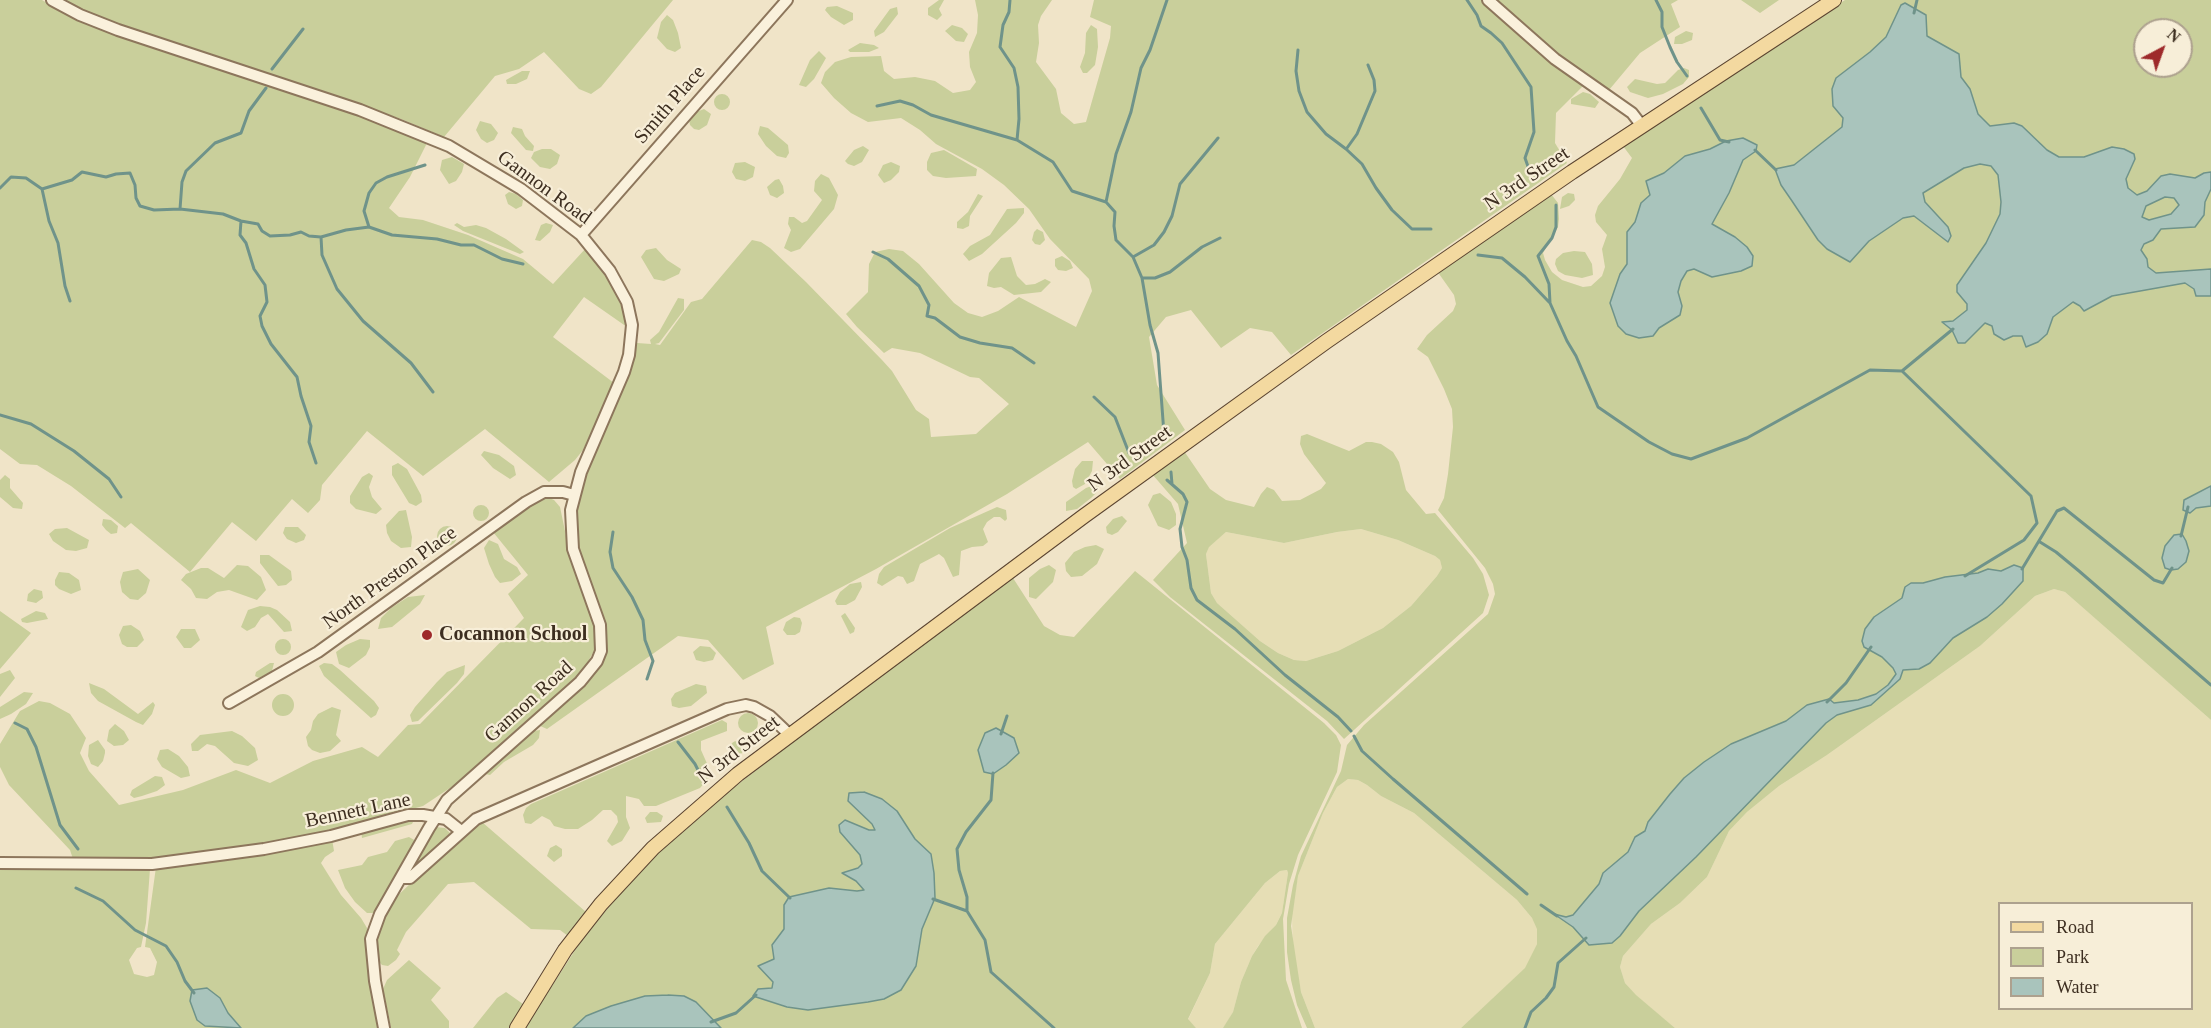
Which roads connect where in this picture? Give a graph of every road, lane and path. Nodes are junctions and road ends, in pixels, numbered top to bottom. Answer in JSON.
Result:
{"nodes":[{"id":1,"x":52,"y":0,"type":"edge"},
{"id":2,"x":787,"y":0,"type":"edge"},
{"id":3,"x":1488,"y":0,"type":"edge"},
{"id":4,"x":1834,"y":0,"type":"edge"},
{"id":5,"x":1642,"y":126,"type":"junction"},
{"id":6,"x":581,"y":235,"type":"junction"},
{"id":7,"x":574,"y":495,"type":"junction"},
{"id":8,"x":229,"y":703,"type":"dead end"},
{"id":9,"x":790,"y":735,"type":"junction"},
{"id":10,"x":435,"y":817,"type":"junction"},
{"id":11,"x":461,"y":831,"type":"junction"},
{"id":12,"x":0,"y":863,"type":"edge"},
{"id":13,"x":401,"y":878,"type":"junction"},
{"id":14,"x":384,"y":1028,"type":"edge"},
{"id":15,"x":517,"y":1028,"type":"edge"}],
"edges":[{"from":1,"to":6,"type":"street","name":"Gannon Road"},
{"from":2,"to":6,"type":"street","name":"Smith Place"},
{"from":3,"to":5,"type":"street"},
{"from":4,"to":5,"type":"main road","name":"N 3rd Street"},
{"from":5,"to":9,"type":"main road","name":"N 3rd Street"},
{"from":6,"to":7,"type":"street","name":"Gannon Road"},
{"from":7,"to":8,"type":"street","name":"North Preston Place"},
{"from":7,"to":10,"type":"street","name":"Gannon Road"},
{"from":9,"to":11,"type":"street"},
{"from":9,"to":15,"type":"main road","name":"N 3rd Street"},
{"from":10,"to":11,"type":"street","name":"Bennett Lane"},
{"from":10,"to":12,"type":"street","name":"Bennett Lane"},
{"from":10,"to":13,"type":"street","name":"Gannon Road"},
{"from":11,"to":13,"type":"street"},
{"from":13,"to":14,"type":"street"}]}
